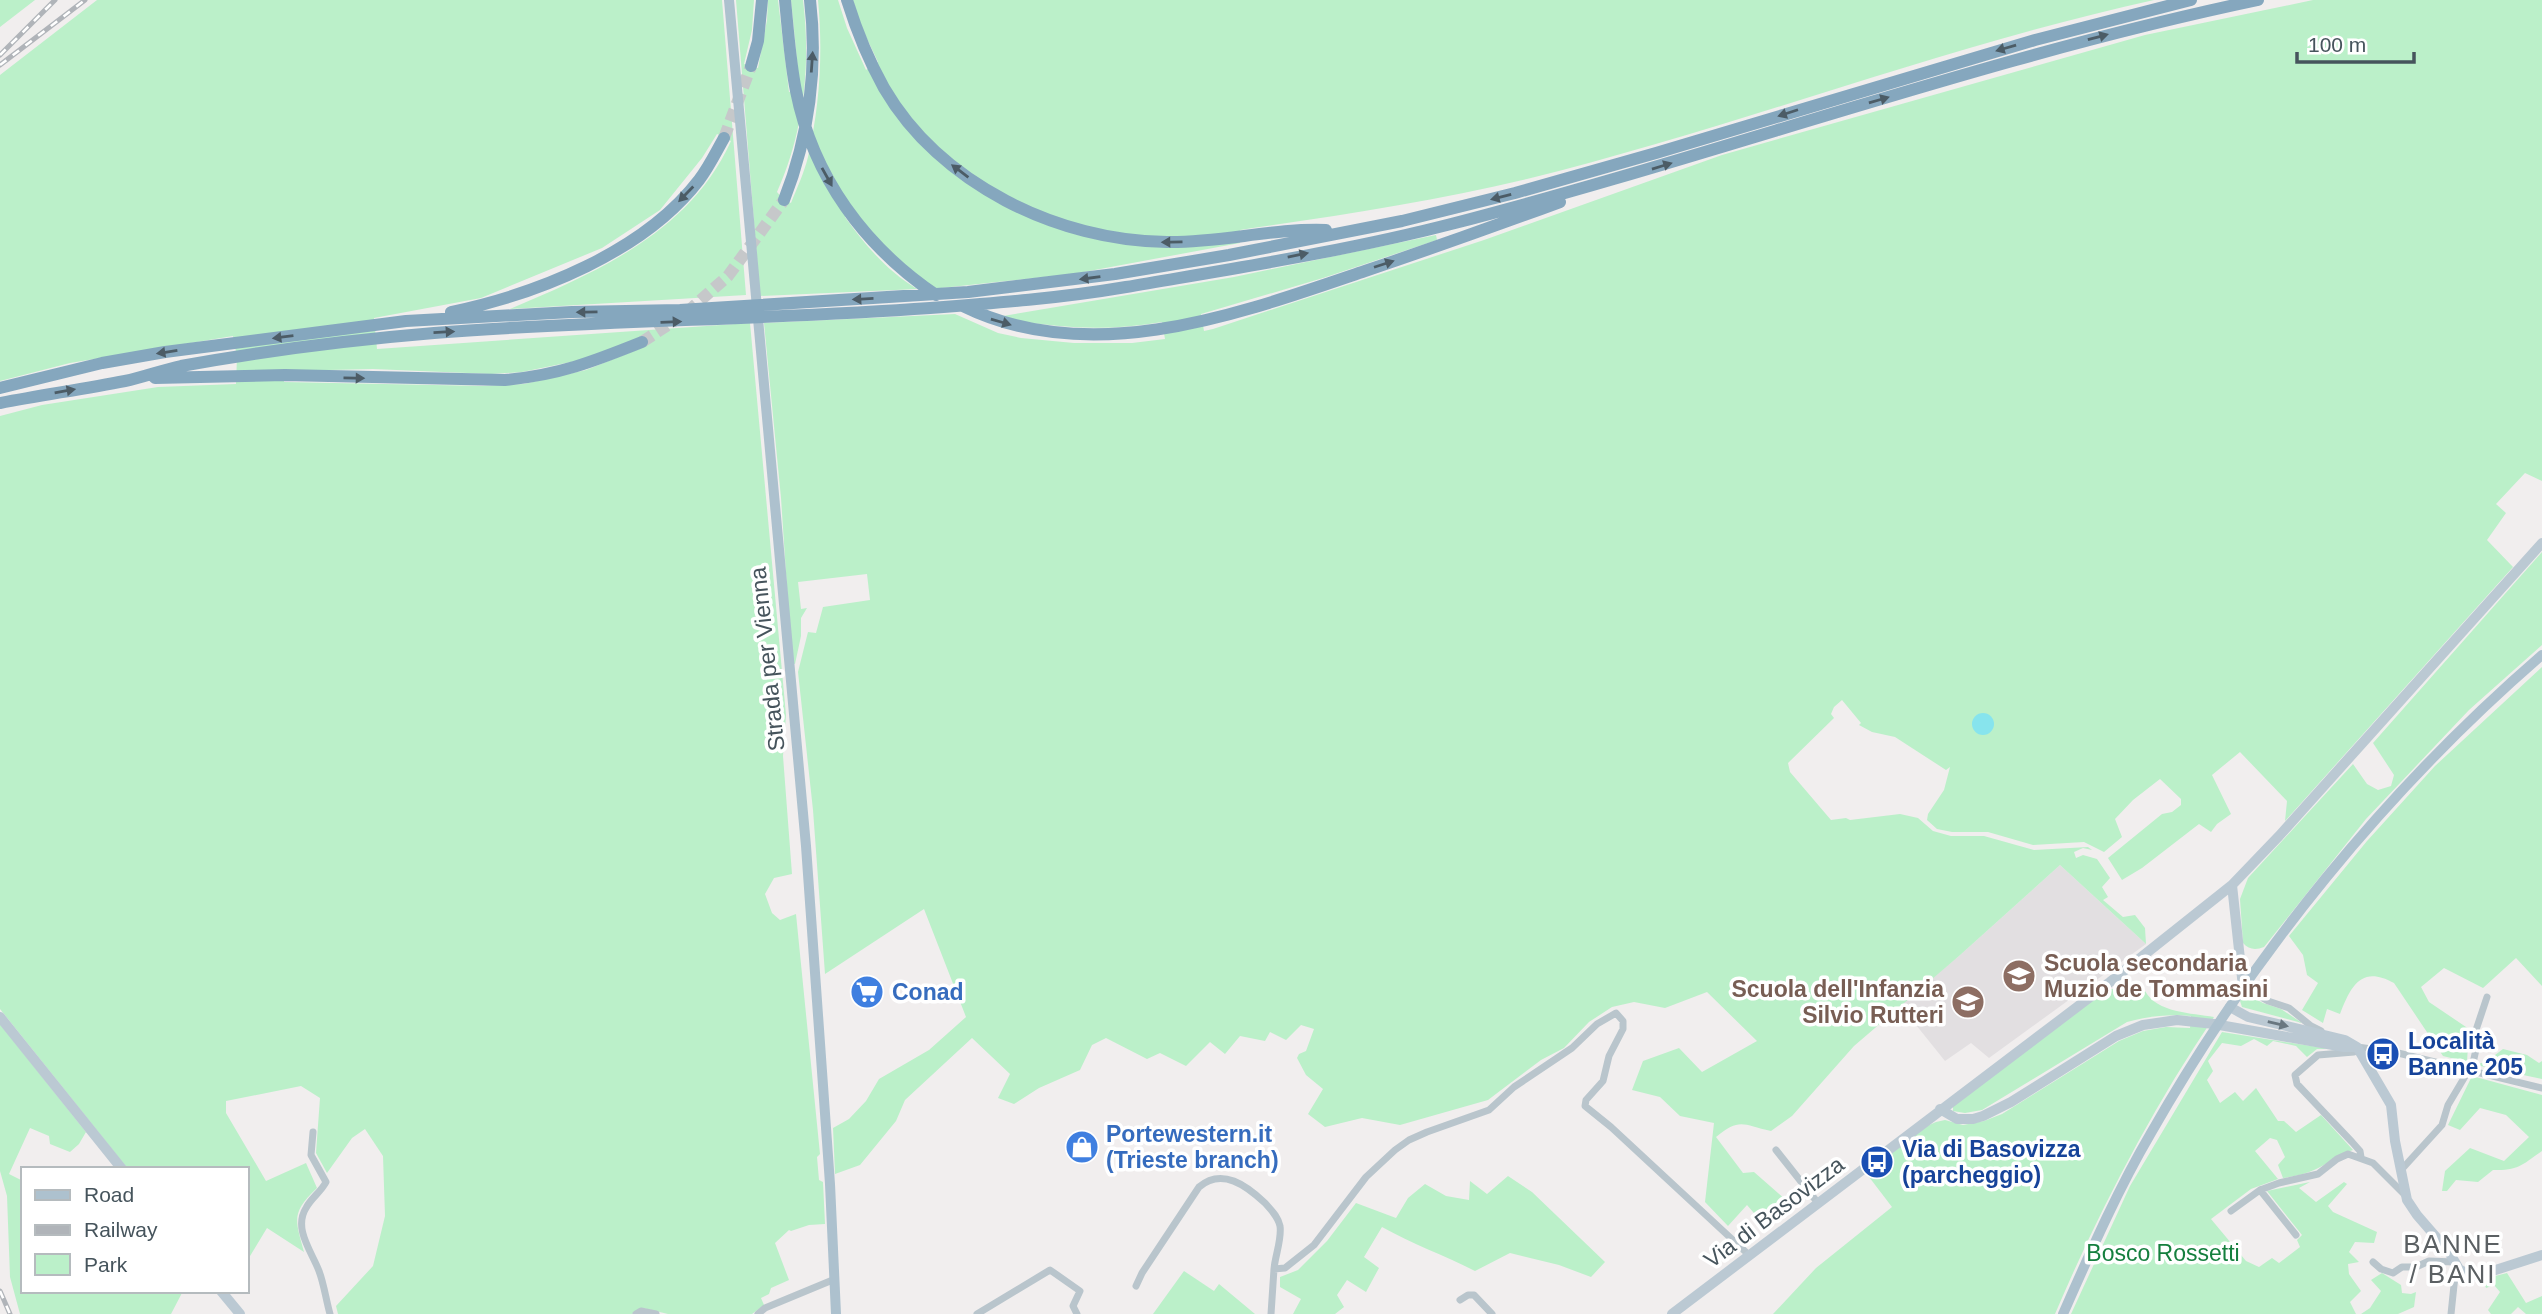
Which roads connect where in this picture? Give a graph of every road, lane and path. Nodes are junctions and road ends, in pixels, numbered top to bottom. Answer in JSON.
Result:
{"nodes":[{"id":1,"x":729,"y":0,"type":"edge"},
{"id":2,"x":762,"y":0,"type":"edge"},
{"id":3,"x":785,"y":0,"type":"edge"},
{"id":4,"x":810,"y":0,"type":"edge"},
{"id":5,"x":847,"y":0,"type":"edge"},
{"id":6,"x":2191,"y":0,"type":"edge"},
{"id":7,"x":2258,"y":0,"type":"edge"},
{"id":8,"x":751,"y":66,"type":"tunnel mouth"},
{"id":9,"x":724,"y":138,"type":"tunnel mouth"},
{"id":10,"x":1630,"y":175,"type":"junction"},
{"id":11,"x":783,"y":200,"type":"tunnel mouth"},
{"id":12,"x":1355,"y":231,"type":"junction"},
{"id":13,"x":1230,"y":261,"type":"junction"},
{"id":14,"x":406,"y":321,"type":"junction"},
{"id":15,"x":375,"y":332,"type":"junction"},
{"id":16,"x":642,"y":342,"type":"tunnel mouth"},
{"id":17,"x":130,"y":380,"type":"junction"},
{"id":18,"x":0,"y":388,"type":"edge"},
{"id":19,"x":0,"y":403,"type":"edge"},
{"id":20,"x":2542,"y":543,"type":"edge"},
{"id":21,"x":2542,"y":655,"type":"edge"},
{"id":22,"x":2232,"y":885,"type":"junction"},
{"id":23,"x":2243,"y":987,"type":"junction"},
{"id":24,"x":2487,"y":997,"type":"dead end"},
{"id":25,"x":2230,"y":1007,"type":"junction"},
{"id":26,"x":0,"y":1017,"type":"edge"},
{"id":27,"x":2328,"y":1035,"type":"junction"},
{"id":28,"x":2357,"y":1047,"type":"junction"},
{"id":29,"x":2470,"y":1069,"type":"junction"},
{"id":30,"x":2542,"y":1088,"type":"edge"},
{"id":31,"x":1940,"y":1110,"type":"junction"},
{"id":32,"x":313,"y":1132,"type":"dead end"},
{"id":33,"x":1776,"y":1150,"type":"dead end"},
{"id":34,"x":2361,"y":1157,"type":"junction"},
{"id":35,"x":120,"y":1167,"type":"edge"},
{"id":36,"x":2402,"y":1169,"type":"junction"},
{"id":37,"x":2260,"y":1190,"type":"junction"},
{"id":38,"x":2405,"y":1195,"type":"junction"},
{"id":39,"x":1818,"y":1203,"type":"junction"},
{"id":40,"x":2231,"y":1211,"type":"dead end"},
{"id":41,"x":2296,"y":1235,"type":"dead end"},
{"id":42,"x":1749,"y":1255,"type":"junction"},
{"id":43,"x":2542,"y":1255,"type":"edge"},
{"id":44,"x":2373,"y":1262,"type":"dead end"},
{"id":45,"x":2455,"y":1264,"type":"junction"},
{"id":46,"x":1274,"y":1269,"type":"junction"},
{"id":47,"x":2473,"y":1276,"type":"junction"},
{"id":48,"x":835,"y":1279,"type":"junction"},
{"id":49,"x":2456,"y":1280,"type":"junction"},
{"id":50,"x":1136,"y":1286,"type":"dead end"},
{"id":51,"x":222,"y":1293,"type":"edge"},
{"id":52,"x":1460,"y":1300,"type":"dead end"},
{"id":53,"x":240,"y":1314,"type":"edge"},
{"id":54,"x":330,"y":1314,"type":"edge"},
{"id":55,"x":636,"y":1314,"type":"edge"},
{"id":56,"x":656,"y":1314,"type":"edge"},
{"id":57,"x":758,"y":1314,"type":"edge"},
{"id":58,"x":836,"y":1314,"type":"edge"},
{"id":59,"x":977,"y":1314,"type":"edge"},
{"id":60,"x":1077,"y":1314,"type":"edge"},
{"id":61,"x":1271,"y":1314,"type":"edge"},
{"id":62,"x":1492,"y":1314,"type":"edge"},
{"id":63,"x":1672,"y":1314,"type":"edge"},
{"id":64,"x":2063,"y":1314,"type":"edge"},
{"id":65,"x":2451,"y":1314,"type":"edge"}],
"edges":[{"from":1,"to":48,"type":"main road","name":"Strada per Vienna"},
{"from":2,"to":8,"type":"highway"},
{"from":3,"to":10,"type":"highway","one_way":true},
{"from":11,"to":4,"type":"highway","one_way":true},
{"from":12,"to":5,"type":"highway","one_way":true},
{"from":6,"to":12,"type":"highway","one_way":true},
{"from":10,"to":7,"type":"highway","one_way":true},
{"from":9,"to":14,"type":"highway","one_way":true},
{"from":13,"to":10,"type":"highway","one_way":true},
{"from":12,"to":13,"type":"highway"},
{"from":13,"to":14,"type":"highway","one_way":true},
{"from":15,"to":13,"type":"highway","one_way":true},
{"from":14,"to":15,"type":"highway"},
{"from":15,"to":17,"type":"highway"},
{"from":15,"to":18,"type":"highway","one_way":true},
{"from":17,"to":16,"type":"highway","one_way":true},
{"from":19,"to":17,"type":"highway","one_way":true},
{"from":20,"to":22,"type":"main road","name":"Via di Basovizza"},
{"from":21,"to":23,"type":"main road"},
{"from":22,"to":23,"type":"main road"},
{"from":22,"to":31,"type":"main road","name":"Via di Basovizza"},
{"from":23,"to":25,"type":"main road"},
{"from":23,"to":27,"type":"street"},
{"from":24,"to":29,"type":"street"},
{"from":25,"to":27,"type":"main road","one_way":true},
{"from":25,"to":64,"type":"main road"},
{"from":26,"to":35,"type":"main road"},
{"from":27,"to":28,"type":"main road"},
{"from":28,"to":29,"type":"street"},
{"from":28,"to":31,"type":"main road"},
{"from":28,"to":34,"type":"street"},
{"from":28,"to":36,"type":"main road"},
{"from":29,"to":30,"type":"street"},
{"from":29,"to":36,"type":"street"},
{"from":31,"to":39,"type":"main road","name":"Via di Basovizza"},
{"from":32,"to":54,"type":"street"},
{"from":33,"to":39,"type":"street"},
{"from":34,"to":37,"type":"street"},
{"from":34,"to":38,"type":"street"},
{"from":36,"to":38,"type":"main road"},
{"from":37,"to":40,"type":"street"},
{"from":37,"to":41,"type":"street"},
{"from":38,"to":45,"type":"main road"},
{"from":39,"to":42,"type":"main road","name":"Via di Basovizza"},
{"from":42,"to":46,"type":"street"},
{"from":42,"to":63,"type":"main road","name":"Via di Basovizza"},
{"from":43,"to":47,"type":"main road"},
{"from":44,"to":45,"type":"street"},
{"from":45,"to":47,"type":"main road"},
{"from":45,"to":49,"type":"street"},
{"from":46,"to":50,"type":"street"},
{"from":46,"to":61,"type":"street"},
{"from":47,"to":49,"type":"street"},
{"from":48,"to":57,"type":"street"},
{"from":48,"to":58,"type":"main road","name":"Strada per Vienna"},
{"from":49,"to":65,"type":"street"},
{"from":51,"to":53,"type":"main road"},
{"from":52,"to":62,"type":"street"},
{"from":55,"to":56,"type":"street"},
{"from":59,"to":60,"type":"street"}]}
